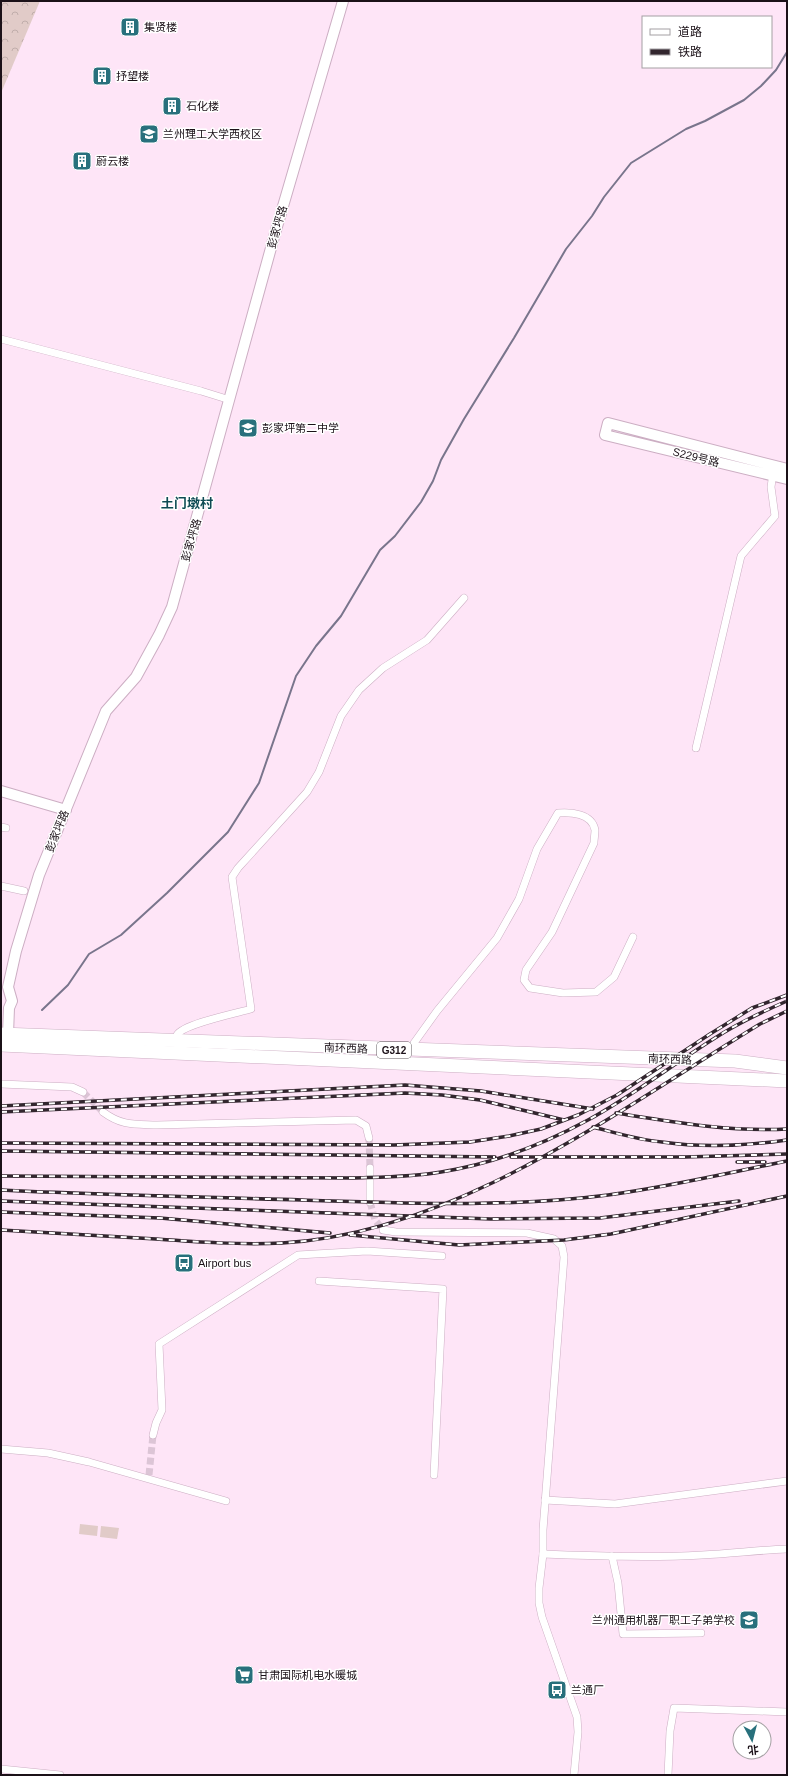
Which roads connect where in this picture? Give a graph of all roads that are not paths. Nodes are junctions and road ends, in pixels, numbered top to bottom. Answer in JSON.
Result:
{"nodes":[{"id":1,"x":343,"y":1,"type":"edge"},
{"id":2,"x":1,"y":339,"type":"edge"},
{"id":3,"x":230,"y":400,"type":"junction"},
{"id":4,"x":787,"y":469,"type":"edge"},
{"id":5,"x":773,"y":471,"type":"junction"},
{"id":6,"x":787,"y":478,"type":"edge"},
{"id":7,"x":464,"y":598,"type":"dead end"},
{"id":8,"x":696,"y":748,"type":"dead end"},
{"id":9,"x":1,"y":791,"type":"edge"},
{"id":10,"x":66,"y":810,"type":"junction"},
{"id":11,"x":1,"y":886,"type":"edge"},
{"id":12,"x":24,"y":891,"type":"dead end"},
{"id":13,"x":633,"y":937,"type":"dead end"},
{"id":14,"x":3,"y":1038,"type":"edge"},
{"id":15,"x":175,"y":1042,"type":"junction"},
{"id":16,"x":408,"y":1050,"type":"junction"},
{"id":17,"x":787,"y":1068,"type":"edge"},
{"id":18,"x":787,"y":1081,"type":"edge"},
{"id":19,"x":1,"y":1084,"type":"edge"},
{"id":20,"x":83,"y":1092,"type":"tunnel mouth"},
{"id":21,"x":103,"y":1112,"type":"tunnel mouth"},
{"id":22,"x":370,"y":1138,"type":"tunnel mouth"},
{"id":23,"x":370,"y":1168,"type":"tunnel mouth"},
{"id":24,"x":370,"y":1202,"type":"tunnel mouth"},
{"id":25,"x":383,"y":1230,"type":"dead end"},
{"id":26,"x":442,"y":1256,"type":"dead end"},
{"id":27,"x":319,"y":1281,"type":"dead end"},
{"id":28,"x":153,"y":1435,"type":"tunnel mouth"},
{"id":29,"x":1,"y":1449,"type":"edge"},
{"id":30,"x":434,"y":1475,"type":"dead end"},
{"id":31,"x":787,"y":1480,"type":"edge"},
{"id":32,"x":545,"y":1500,"type":"junction"},
{"id":33,"x":226,"y":1501,"type":"dead end"},
{"id":34,"x":787,"y":1549,"type":"edge"},
{"id":35,"x":543,"y":1554,"type":"junction"},
{"id":36,"x":612,"y":1556,"type":"junction"},
{"id":37,"x":701,"y":1633,"type":"dead end"},
{"id":38,"x":787,"y":1712,"type":"edge"},
{"id":39,"x":1,"y":1769,"type":"edge"},
{"id":40,"x":60,"y":1775,"type":"edge"},
{"id":41,"x":574,"y":1775,"type":"edge"},
{"id":42,"x":668,"y":1775,"type":"edge"}],
"edges":[{"from":1,"to":3,"type":"street","name":"彭家坪路"},
{"from":2,"to":3,"type":"street"},
{"from":3,"to":10,"type":"street","name":"彭家坪路"},
{"from":4,"to":5,"type":"street","name":"S229号路"},
{"from":5,"to":5,"type":"street","name":"S229号路"},
{"from":5,"to":6,"type":"street","name":"S229号路"},
{"from":5,"to":8,"type":"street"},
{"from":7,"to":15,"type":"street"},
{"from":9,"to":10,"type":"street"},
{"from":10,"to":14,"type":"street","name":"彭家坪路"},
{"from":11,"to":12,"type":"street"},
{"from":13,"to":16,"type":"street"},
{"from":14,"to":15,"type":"highway","name":"南环西路","number":"G312"},
{"from":14,"to":18,"type":"highway","name":"南环西路","number":"G312"},
{"from":15,"to":16,"type":"highway","name":"南环西路","number":"G312"},
{"from":16,"to":17,"type":"highway","name":"南环西路","number":"G312"},
{"from":19,"to":20,"type":"street"},
{"from":21,"to":22,"type":"street"},
{"from":23,"to":24,"type":"street"},
{"from":25,"to":32,"type":"street"},
{"from":26,"to":28,"type":"street"},
{"from":27,"to":30,"type":"street"},
{"from":29,"to":33,"type":"street"},
{"from":31,"to":32,"type":"street"},
{"from":32,"to":35,"type":"street"},
{"from":34,"to":36,"type":"street"},
{"from":35,"to":36,"type":"street"},
{"from":35,"to":41,"type":"street"},
{"from":36,"to":37,"type":"street"},
{"from":38,"to":42,"type":"street"},
{"from":39,"to":40,"type":"street"}]}
